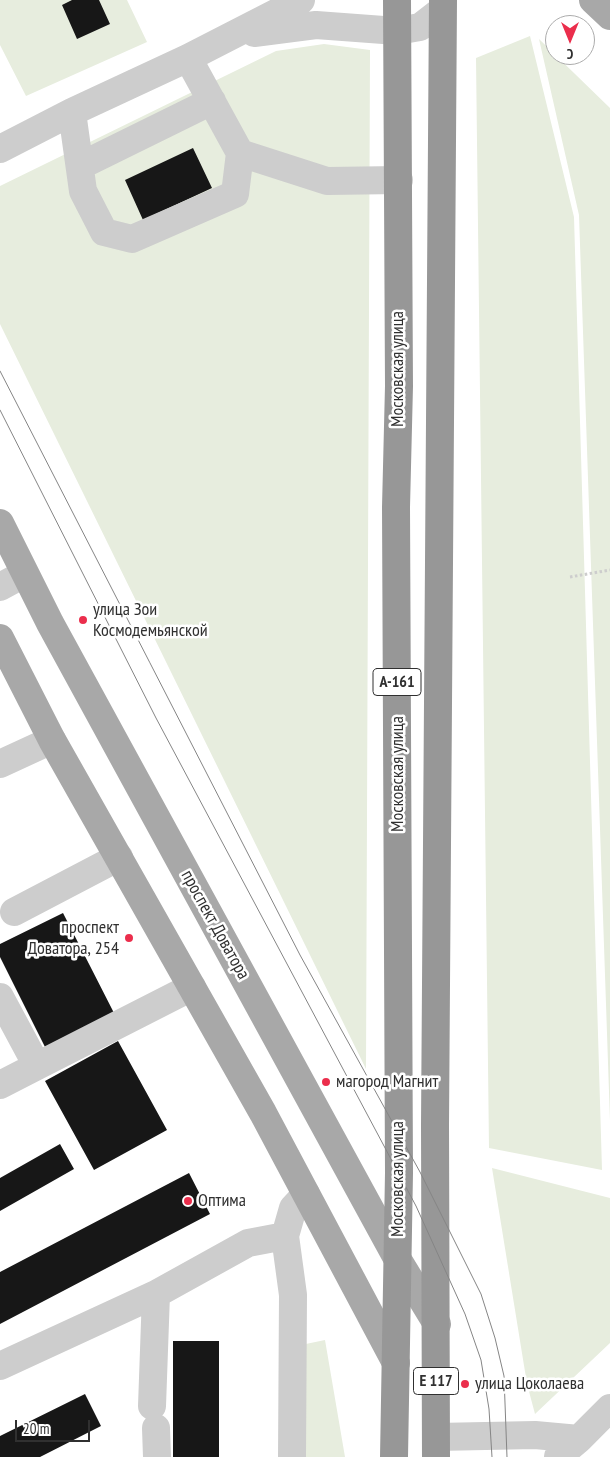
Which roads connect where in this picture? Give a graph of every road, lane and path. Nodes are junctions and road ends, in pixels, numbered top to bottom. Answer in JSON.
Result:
{"nodes":[{"id":1,"x":397,"y":0,"type":"edge"},
{"id":2,"x":593,"y":0,"type":"edge"},
{"id":3,"x":288,"y":4,"type":"edge"},
{"id":4,"x":442,"y":5,"type":"edge"},
{"id":5,"x":610,"y":16,"type":"edge"},
{"id":6,"x":397,"y":31,"type":"junction"},
{"id":7,"x":233,"y":36,"type":"junction"},
{"id":8,"x":188,"y":58,"type":"junction"},
{"id":9,"x":212,"y":101,"type":"junction"},
{"id":10,"x":72,"y":112,"type":"junction"},
{"id":11,"x":0,"y":149,"type":"edge"},
{"id":12,"x":240,"y":153,"type":"junction"},
{"id":13,"x":80,"y":166,"type":"junction"},
{"id":14,"x":399,"y":180,"type":"junction"},
{"id":15,"x":0,"y":523,"type":"edge"},
{"id":16,"x":610,"y":570,"type":"edge"},
{"id":17,"x":24,"y":574,"type":"junction"},
{"id":18,"x":570,"y":577,"type":"dead end"},
{"id":19,"x":0,"y":586,"type":"edge"},
{"id":20,"x":0,"y":638,"type":"edge"},
{"id":21,"x":52,"y":740,"type":"junction"},
{"id":22,"x":0,"y":764,"type":"edge"},
{"id":23,"x":119,"y":857,"type":"junction"},
{"id":24,"x":14,"y":912,"type":"dead end"},
{"id":25,"x":192,"y":987,"type":"junction"},
{"id":26,"x":0,"y":997,"type":"edge"},
{"id":27,"x":37,"y":1066,"type":"junction"},
{"id":28,"x":0,"y":1085,"type":"edge"},
{"id":29,"x":306,"y":1194,"type":"junction"},
{"id":30,"x":285,"y":1236,"type":"junction"},
{"id":31,"x":398,"y":1260,"type":"junction"},
{"id":32,"x":156,"y":1294,"type":"junction"},
{"id":33,"x":436,"y":1324,"type":"junction"},
{"id":34,"x":396,"y":1363,"type":"junction"},
{"id":35,"x":0,"y":1366,"type":"edge"},
{"id":36,"x":610,"y":1408,"type":"edge"},
{"id":37,"x":579,"y":1439,"type":"junction"},
{"id":38,"x":394,"y":1446,"type":"edge"},
{"id":39,"x":436,"y":1447,"type":"edge"},
{"id":40,"x":157,"y":1457,"type":"edge"},
{"id":41,"x":292,"y":1457,"type":"edge"},
{"id":42,"x":538,"y":1457,"type":"edge"},
{"id":43,"x":558,"y":1457,"type":"edge"}],
"edges":[{"from":1,"to":6,"type":"highway","name":"Московская улица","number":"А-161"},
{"from":2,"to":5,"type":"main road"},
{"from":3,"to":7,"type":"street"},
{"from":4,"to":6,"type":"street"},
{"from":4,"to":33,"type":"highway","name":"Московская улица","number":"А-161"},
{"from":6,"to":7,"type":"street"},
{"from":6,"to":14,"type":"highway","name":"Московская улица","number":"А-161"},
{"from":7,"to":8,"type":"street"},
{"from":8,"to":9,"type":"street"},
{"from":8,"to":10,"type":"street"},
{"from":9,"to":12,"type":"street"},
{"from":9,"to":13,"type":"street"},
{"from":10,"to":11,"type":"street"},
{"from":10,"to":13,"type":"street"},
{"from":12,"to":13,"type":"street"},
{"from":12,"to":14,"type":"street"},
{"from":14,"to":31,"type":"highway","name":"Московская улица","number":"А-161"},
{"from":15,"to":17,"type":"main road","name":"проспект Доватора"},
{"from":16,"to":18,"type":"path"},
{"from":17,"to":19,"type":"street"},
{"from":17,"to":31,"type":"main road","name":"проспект Доватора"},
{"from":20,"to":21,"type":"main road"},
{"from":21,"to":22,"type":"street"},
{"from":21,"to":23,"type":"main road"},
{"from":23,"to":24,"type":"street"},
{"from":23,"to":25,"type":"main road"},
{"from":25,"to":27,"type":"street"},
{"from":25,"to":29,"type":"main road"},
{"from":26,"to":27,"type":"street"},
{"from":27,"to":28,"type":"street"},
{"from":29,"to":30,"type":"street"},
{"from":29,"to":34,"type":"main road"},
{"from":30,"to":32,"type":"street"},
{"from":30,"to":41,"type":"street"},
{"from":31,"to":33,"type":"main road","name":"проспект Доватора"},
{"from":31,"to":34,"type":"highway","name":"Московская улица","number":"А-161"},
{"from":32,"to":35,"type":"street"},
{"from":32,"to":40,"type":"street"},
{"from":33,"to":39,"type":"highway","name":"Московская улица","number":"E 117"},
{"from":34,"to":38,"type":"highway","name":"Московская улица","number":"А-161"},
{"from":36,"to":37,"type":"street"},
{"from":37,"to":39,"type":"street"},
{"from":37,"to":42,"type":"street"},
{"from":37,"to":43,"type":"street"},
{"from":38,"to":39,"type":"highway"}]}
